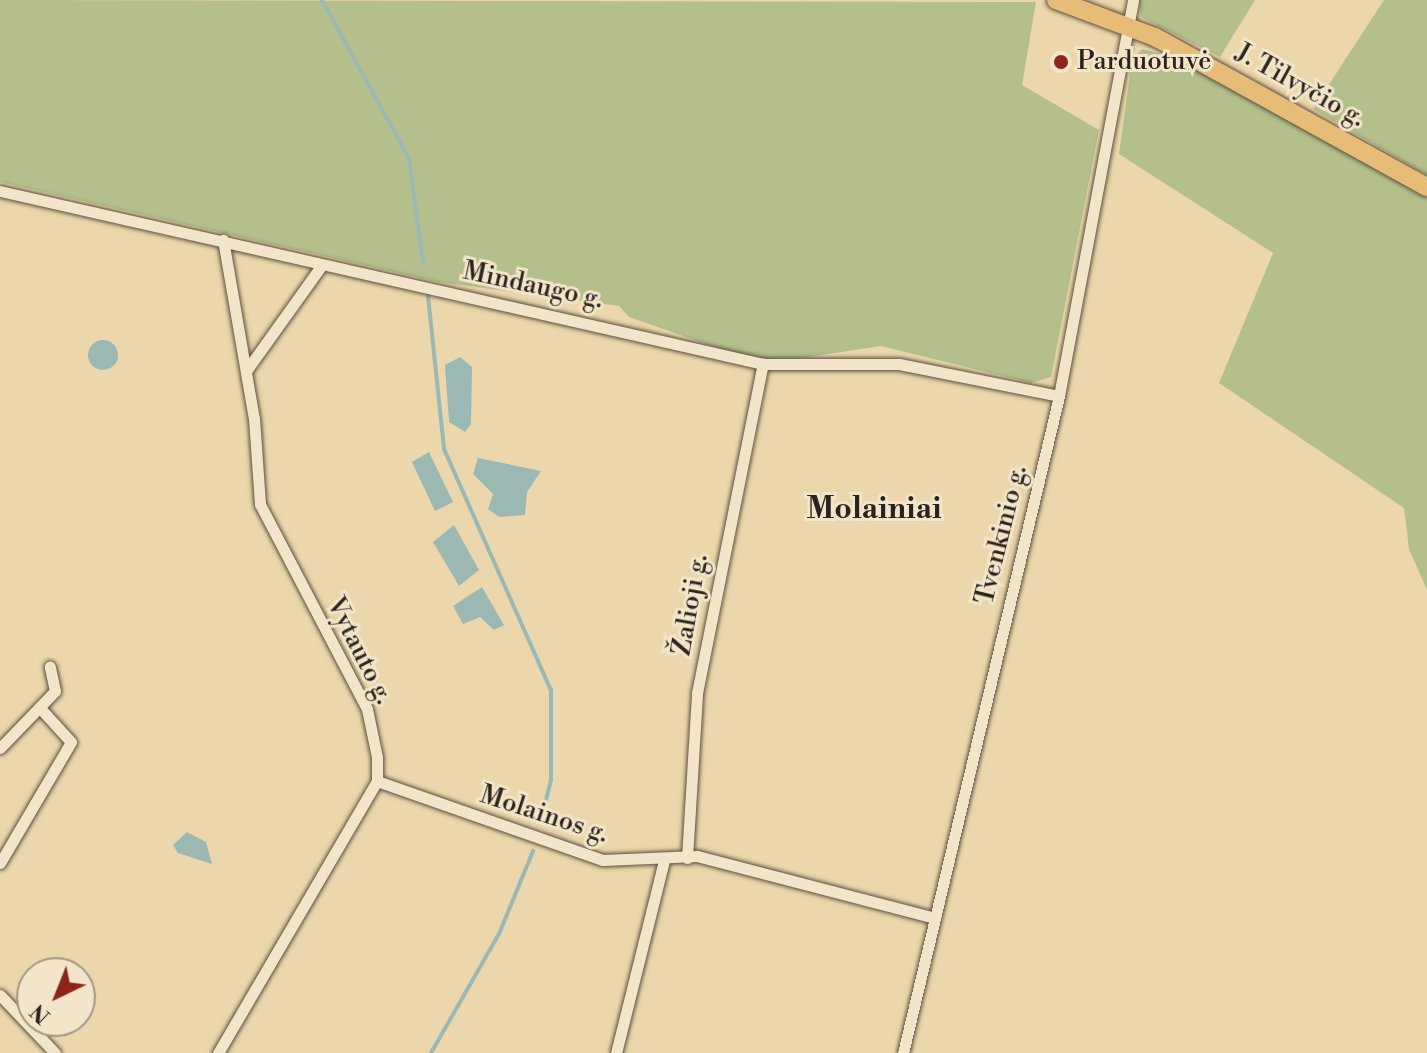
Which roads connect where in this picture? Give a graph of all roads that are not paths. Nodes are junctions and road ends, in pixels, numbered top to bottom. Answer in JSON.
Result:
{"nodes":[{"id":1,"x":1056,"y":0,"type":"edge"},
{"id":2,"x":1133,"y":0,"type":"edge"},
{"id":3,"x":1129,"y":24,"type":"junction"},
{"id":4,"x":1427,"y":187,"type":"edge"},
{"id":5,"x":0,"y":191,"type":"edge"},
{"id":6,"x":223,"y":240,"type":"junction"},
{"id":7,"x":322,"y":265,"type":"junction"},
{"id":8,"x":763,"y":364,"type":"junction"},
{"id":9,"x":246,"y":371,"type":"junction"},
{"id":10,"x":1059,"y":396,"type":"junction"},
{"id":11,"x":50,"y":667,"type":"dead end"},
{"id":12,"x":41,"y":709,"type":"junction"},
{"id":13,"x":0,"y":748,"type":"edge"},
{"id":14,"x":377,"y":781,"type":"junction"},
{"id":15,"x":687,"y":858,"type":"junction"},
{"id":16,"x":664,"y":861,"type":"junction"},
{"id":17,"x":0,"y":863,"type":"edge"},
{"id":18,"x":935,"y":918,"type":"junction"},
{"id":19,"x":0,"y":995,"type":"edge"},
{"id":20,"x":55,"y":1053,"type":"edge"},
{"id":21,"x":218,"y":1053,"type":"edge"},
{"id":22,"x":616,"y":1053,"type":"edge"},
{"id":23,"x":903,"y":1053,"type":"edge"}],
"edges":[{"from":1,"to":3,"type":"main road","name":"J. Tilvyčio g."},
{"from":2,"to":3,"type":"street","name":"Tvenkinio g."},
{"from":3,"to":4,"type":"main road","name":"J. Tilvyčio g."},
{"from":3,"to":10,"type":"street","name":"Tvenkinio g."},
{"from":5,"to":6,"type":"street","name":"Mindaugo g."},
{"from":6,"to":7,"type":"street","name":"Mindaugo g."},
{"from":6,"to":9,"type":"street","name":"Vytauto g."},
{"from":7,"to":8,"type":"street","name":"Mindaugo g."},
{"from":7,"to":9,"type":"street"},
{"from":8,"to":10,"type":"street","name":"Mindaugo g."},
{"from":8,"to":15,"type":"street","name":"Žalioji g."},
{"from":9,"to":14,"type":"street","name":"Vytauto g."},
{"from":10,"to":18,"type":"street","name":"Tvenkinio g."},
{"from":11,"to":12,"type":"street"},
{"from":12,"to":13,"type":"street"},
{"from":12,"to":17,"type":"street"},
{"from":14,"to":16,"type":"street","name":"Molainos g."},
{"from":14,"to":21,"type":"street"},
{"from":15,"to":16,"type":"street","name":"Molainos g."},
{"from":15,"to":18,"type":"street","name":"Molainos g."},
{"from":16,"to":22,"type":"street"},
{"from":18,"to":23,"type":"street","name":"Tvenkinio g."},
{"from":19,"to":20,"type":"street"}]}
